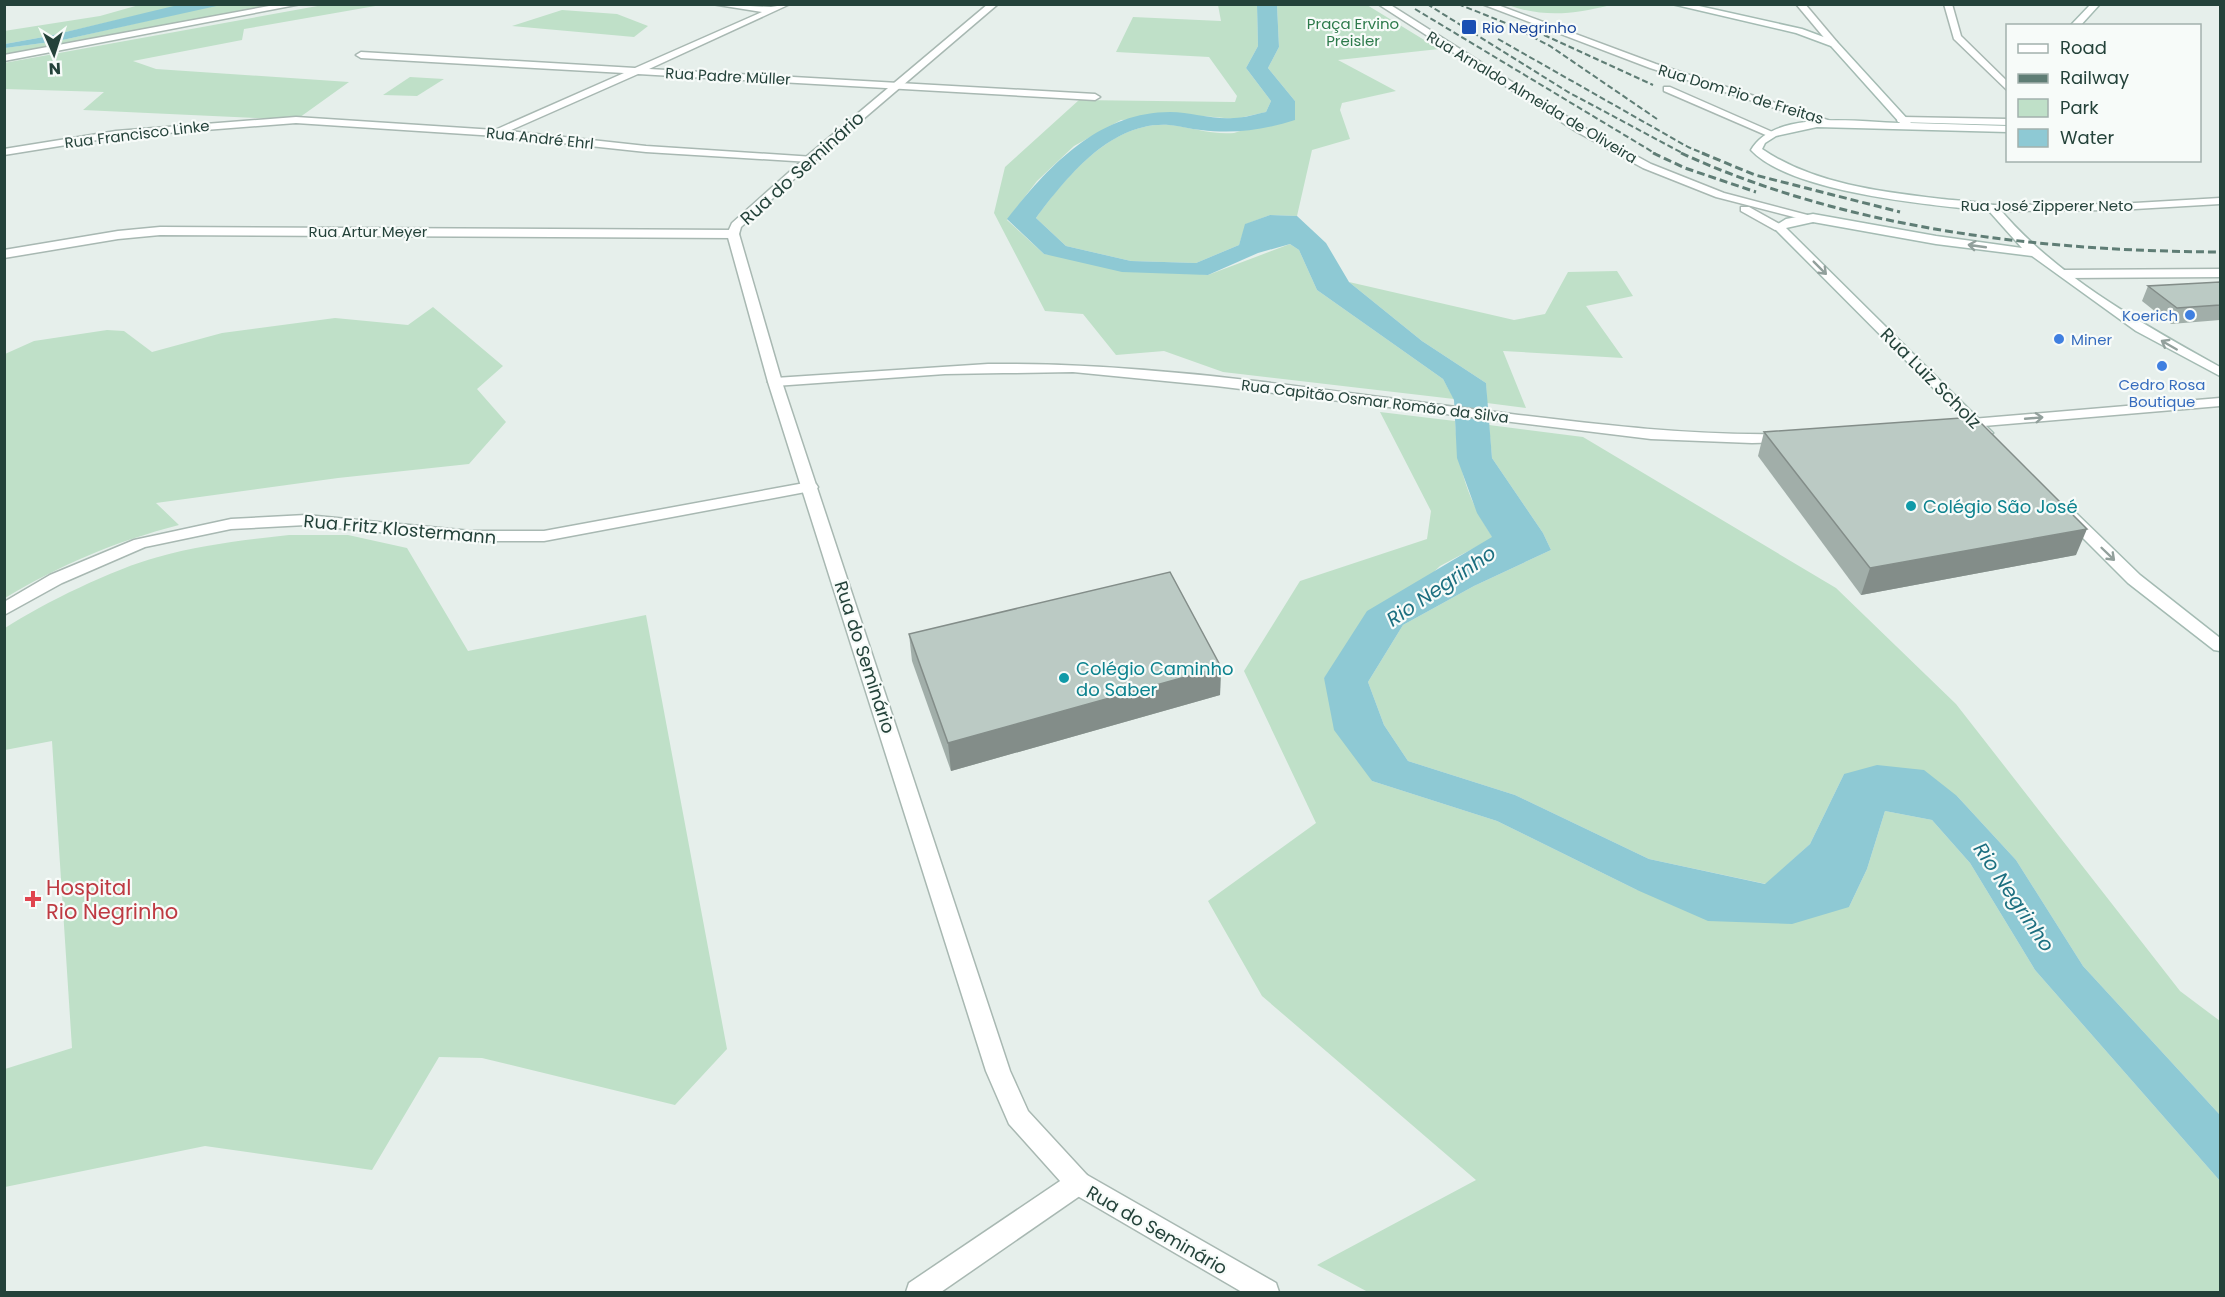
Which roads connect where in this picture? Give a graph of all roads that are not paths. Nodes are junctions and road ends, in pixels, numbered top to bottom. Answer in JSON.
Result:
{"nodes":[{"id":1,"x":297,"y":4,"type":"edge"},
{"id":2,"x":716,"y":4,"type":"edge"},
{"id":3,"x":786,"y":4,"type":"edge"},
{"id":4,"x":994,"y":4,"type":"edge"},
{"id":5,"x":1382,"y":4,"type":"edge"},
{"id":6,"x":1486,"y":4,"type":"edge"},
{"id":7,"x":1676,"y":4,"type":"edge"},
{"id":8,"x":1800,"y":4,"type":"edge"},
{"id":9,"x":1948,"y":4,"type":"edge"},
{"id":10,"x":2096,"y":4,"type":"edge"},
{"id":11,"x":774,"y":10,"type":"junction"},
{"id":12,"x":2076,"y":24,"type":"edge"},
{"id":13,"x":1834,"y":44,"type":"junction"},
{"id":14,"x":361,"y":55,"type":"dead end"},
{"id":15,"x":4,"y":58,"type":"edge"},
{"id":16,"x":638,"y":71,"type":"junction"},
{"id":17,"x":896,"y":86,"type":"junction"},
{"id":18,"x":2006,"y":87,"type":"edge"},
{"id":19,"x":1667,"y":89,"type":"dead end"},
{"id":20,"x":1095,"y":97,"type":"dead end"},
{"id":21,"x":269,"y":120,"type":"joint"},
{"id":22,"x":2006,"y":122,"type":"edge"},
{"id":23,"x":1835,"y":123,"type":"junction"},
{"id":24,"x":1905,"y":123,"type":"junction"},
{"id":25,"x":2006,"y":129,"type":"edge"},
{"id":26,"x":496,"y":133,"type":"junction"},
{"id":27,"x":1772,"y":134,"type":"junction"},
{"id":28,"x":4,"y":152,"type":"edge"},
{"id":29,"x":810,"y":159,"type":"junction"},
{"id":30,"x":1720,"y":195,"type":"junction"},
{"id":31,"x":2220,"y":201,"type":"edge"},
{"id":32,"x":1993,"y":208,"type":"junction"},
{"id":33,"x":1813,"y":218,"type":"junction"},
{"id":34,"x":1779,"y":227,"type":"junction"},
{"id":35,"x":733,"y":234,"type":"junction"},
{"id":36,"x":2035,"y":253,"type":"junction"},
{"id":37,"x":4,"y":254,"type":"edge"},
{"id":38,"x":2220,"y":273,"type":"edge"},
{"id":39,"x":2064,"y":274,"type":"junction"},
{"id":40,"x":2220,"y":372,"type":"edge"},
{"id":41,"x":775,"y":382,"type":"junction"},
{"id":42,"x":2220,"y":402,"type":"edge"},
{"id":43,"x":1976,"y":423,"type":"junction"},
{"id":44,"x":1942,"y":426,"type":"edge"},
{"id":45,"x":1797,"y":437,"type":"edge"},
{"id":46,"x":1998,"y":444,"type":"edge"},
{"id":47,"x":810,"y":486,"type":"junction"},
{"id":48,"x":2060,"y":507,"type":"edge"},
{"id":49,"x":4,"y":610,"type":"edge"},
{"id":50,"x":2220,"y":646,"type":"edge"},
{"id":51,"x":1078,"y":1184,"type":"junction"},
{"id":52,"x":919,"y":1293,"type":"edge"},
{"id":53,"x":1266,"y":1293,"type":"edge"}],
"edges":[{"from":1,"to":15,"type":"street"},
{"from":2,"to":11,"type":"street"},
{"from":3,"to":11,"type":"street"},
{"from":4,"to":17,"type":"street","name":"Rua do Seminário"},
{"from":5,"to":30,"type":"street","name":"Rua Arnaldo Almeida de Oliveira"},
{"from":6,"to":23,"type":"street","name":"Rua Dom Pio de Freitas"},
{"from":7,"to":13,"type":"street"},
{"from":8,"to":13,"type":"street"},
{"from":9,"to":18,"type":"street"},
{"from":10,"to":12,"type":"street"},
{"from":11,"to":16,"type":"street"},
{"from":13,"to":24,"type":"street"},
{"from":14,"to":16,"type":"street","name":"Rua Padre Müller"},
{"from":16,"to":17,"type":"street","name":"Rua Padre Müller"},
{"from":16,"to":26,"type":"street"},
{"from":17,"to":20,"type":"street","name":"Rua Padre Müller"},
{"from":17,"to":29,"type":"street","name":"Rua do Seminário"},
{"from":19,"to":27,"type":"street"},
{"from":21,"to":26,"type":"street","name":"Rua André Ehrl"},
{"from":21,"to":28,"type":"street","name":"Rua Francisco Linke"},
{"from":22,"to":24,"type":"street"},
{"from":23,"to":24,"type":"street","name":"Rua Dom Pio de Freitas"},
{"from":23,"to":27,"type":"street"},
{"from":24,"to":25,"type":"street","name":"Rua Dom Pio de Freitas"},
{"from":26,"to":29,"type":"street","name":"Rua André Ehrl"},
{"from":27,"to":32,"type":"street","name":"Rua José Zipperer Neto"},
{"from":29,"to":35,"type":"street","name":"Rua do Seminário"},
{"from":30,"to":33,"type":"street","name":"Rua Arnaldo Almeida de Oliveira"},
{"from":30,"to":34,"type":"street","name":"Rua Arnaldo Almeida de Oliveira"},
{"from":31,"to":32,"type":"street","name":"Rua José Zipperer Neto"},
{"from":32,"to":36,"type":"street"},
{"from":33,"to":34,"type":"street"},
{"from":36,"to":33,"type":"street","name":"Rua Arnaldo Almeida de Oliveira","one_way":true},
{"from":34,"to":43,"type":"street","name":"Rua Luiz Scholz","one_way":true},
{"from":35,"to":37,"type":"street","name":"Rua Artur Meyer"},
{"from":35,"to":41,"type":"street","name":"Rua do Seminário"},
{"from":36,"to":39,"type":"street"},
{"from":38,"to":39,"type":"street"},
{"from":40,"to":39,"type":"street","one_way":true},
{"from":41,"to":45,"type":"street","name":"Rua Capitão Osmar Romão da Silva"},
{"from":41,"to":47,"type":"street","name":"Rua do Seminário"},
{"from":43,"to":42,"type":"street","one_way":true},
{"from":43,"to":44,"type":"street"},
{"from":43,"to":46,"type":"street","name":"Rua Luiz Scholz"},
{"from":47,"to":49,"type":"street","name":"Rua Fritz Klostermann"},
{"from":47,"to":51,"type":"street","name":"Rua do Seminário"},
{"from":48,"to":50,"type":"street","one_way":true},
{"from":51,"to":52,"type":"street"},
{"from":51,"to":53,"type":"street","name":"Rua do Seminário"}]}
